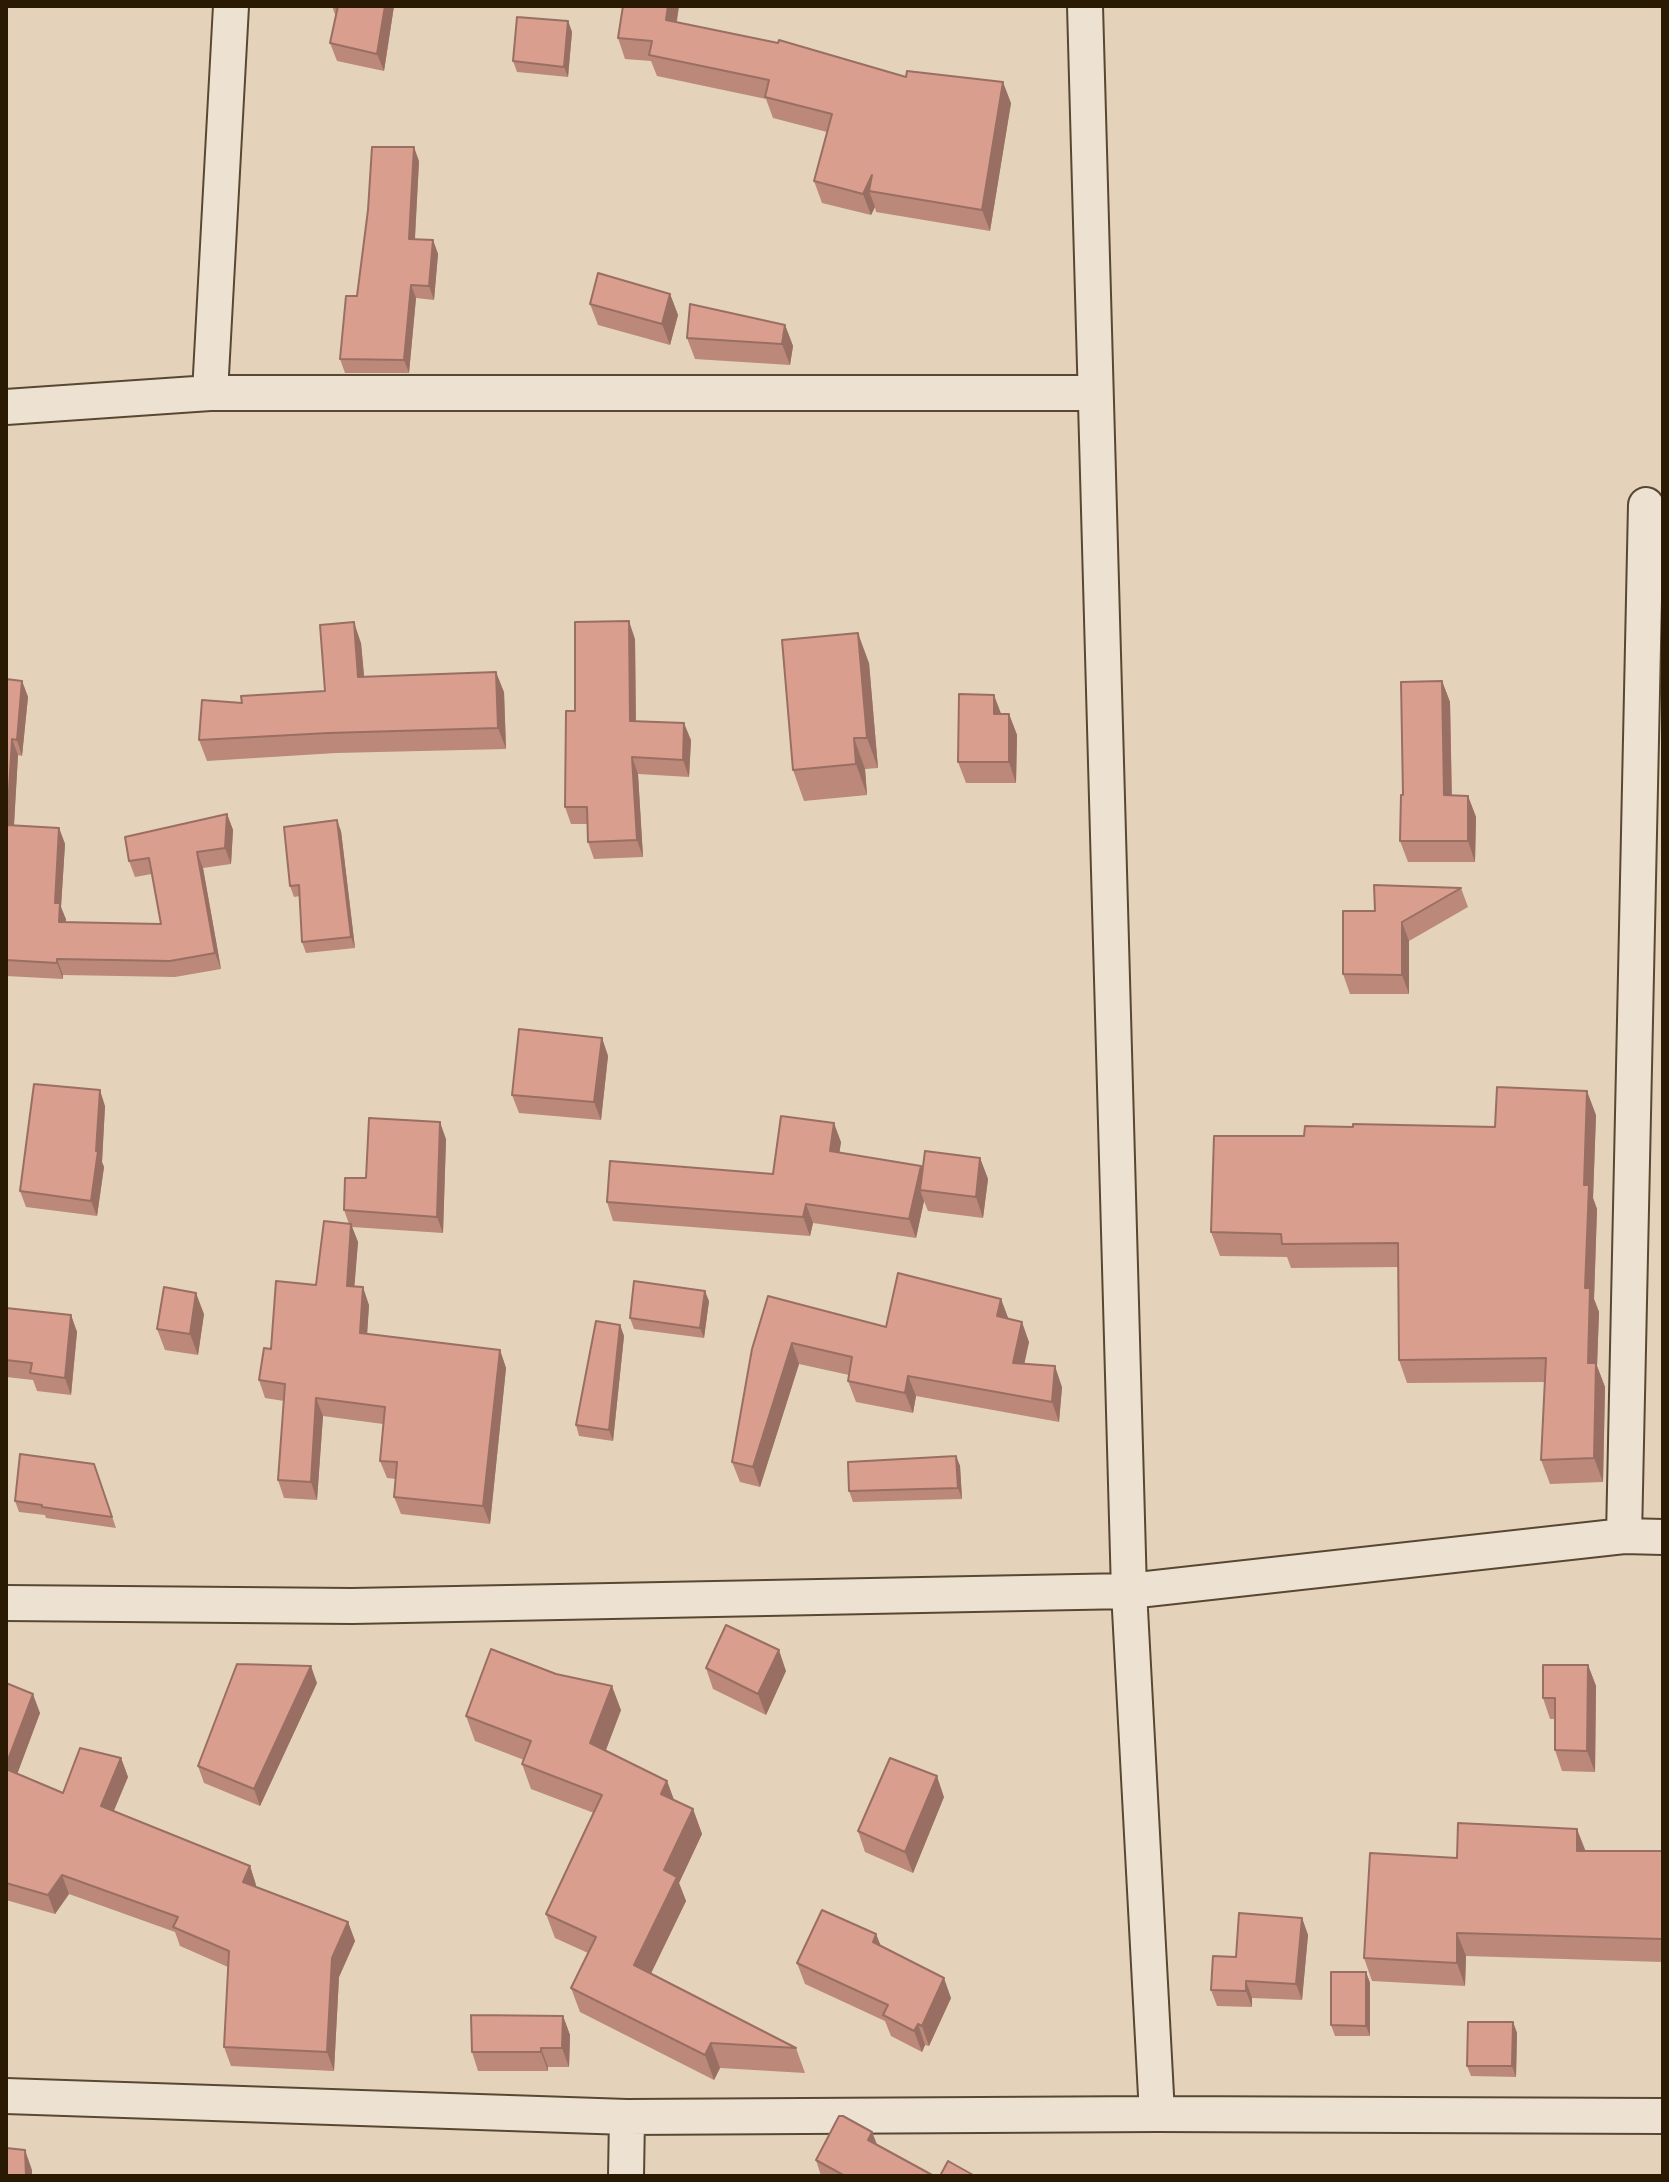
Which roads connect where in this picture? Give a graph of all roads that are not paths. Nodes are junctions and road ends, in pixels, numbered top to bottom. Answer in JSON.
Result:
{"nodes":[{"id":1,"x":231,"y":6,"type":"edge"},
{"id":2,"x":1085,"y":6,"type":"edge"},
{"id":3,"x":210,"y":393,"type":"junction"},
{"id":4,"x":1094,"y":393,"type":"junction"},
{"id":5,"x":6,"y":407,"type":"edge"},
{"id":6,"x":1646,"y":505,"type":"dead end"},
{"id":7,"x":1654,"y":572,"type":"edge"},
{"id":8,"x":1624,"y":1536,"type":"junction"},
{"id":9,"x":1663,"y":1537,"type":"edge"},
{"id":10,"x":1129,"y":1591,"type":"junction"},
{"id":11,"x":6,"y":1603,"type":"edge"},
{"id":12,"x":6,"y":2096,"type":"edge"},
{"id":13,"x":1157,"y":2114,"type":"junction"},
{"id":14,"x":1663,"y":2116,"type":"edge"},
{"id":15,"x":627,"y":2117,"type":"junction"},
{"id":16,"x":626,"y":2176,"type":"edge"}],
"edges":[{"from":1,"to":3,"type":"street"},
{"from":2,"to":4,"type":"street"},
{"from":3,"to":4,"type":"street"},
{"from":3,"to":5,"type":"street"},
{"from":4,"to":10,"type":"street"},
{"from":6,"to":7,"type":"street"},
{"from":7,"to":8,"type":"street"},
{"from":8,"to":9,"type":"street"},
{"from":8,"to":10,"type":"street"},
{"from":10,"to":11,"type":"street"},
{"from":10,"to":13,"type":"street"},
{"from":12,"to":15,"type":"street"},
{"from":13,"to":14,"type":"street"},
{"from":13,"to":15,"type":"street"},
{"from":15,"to":16,"type":"street"}]}
